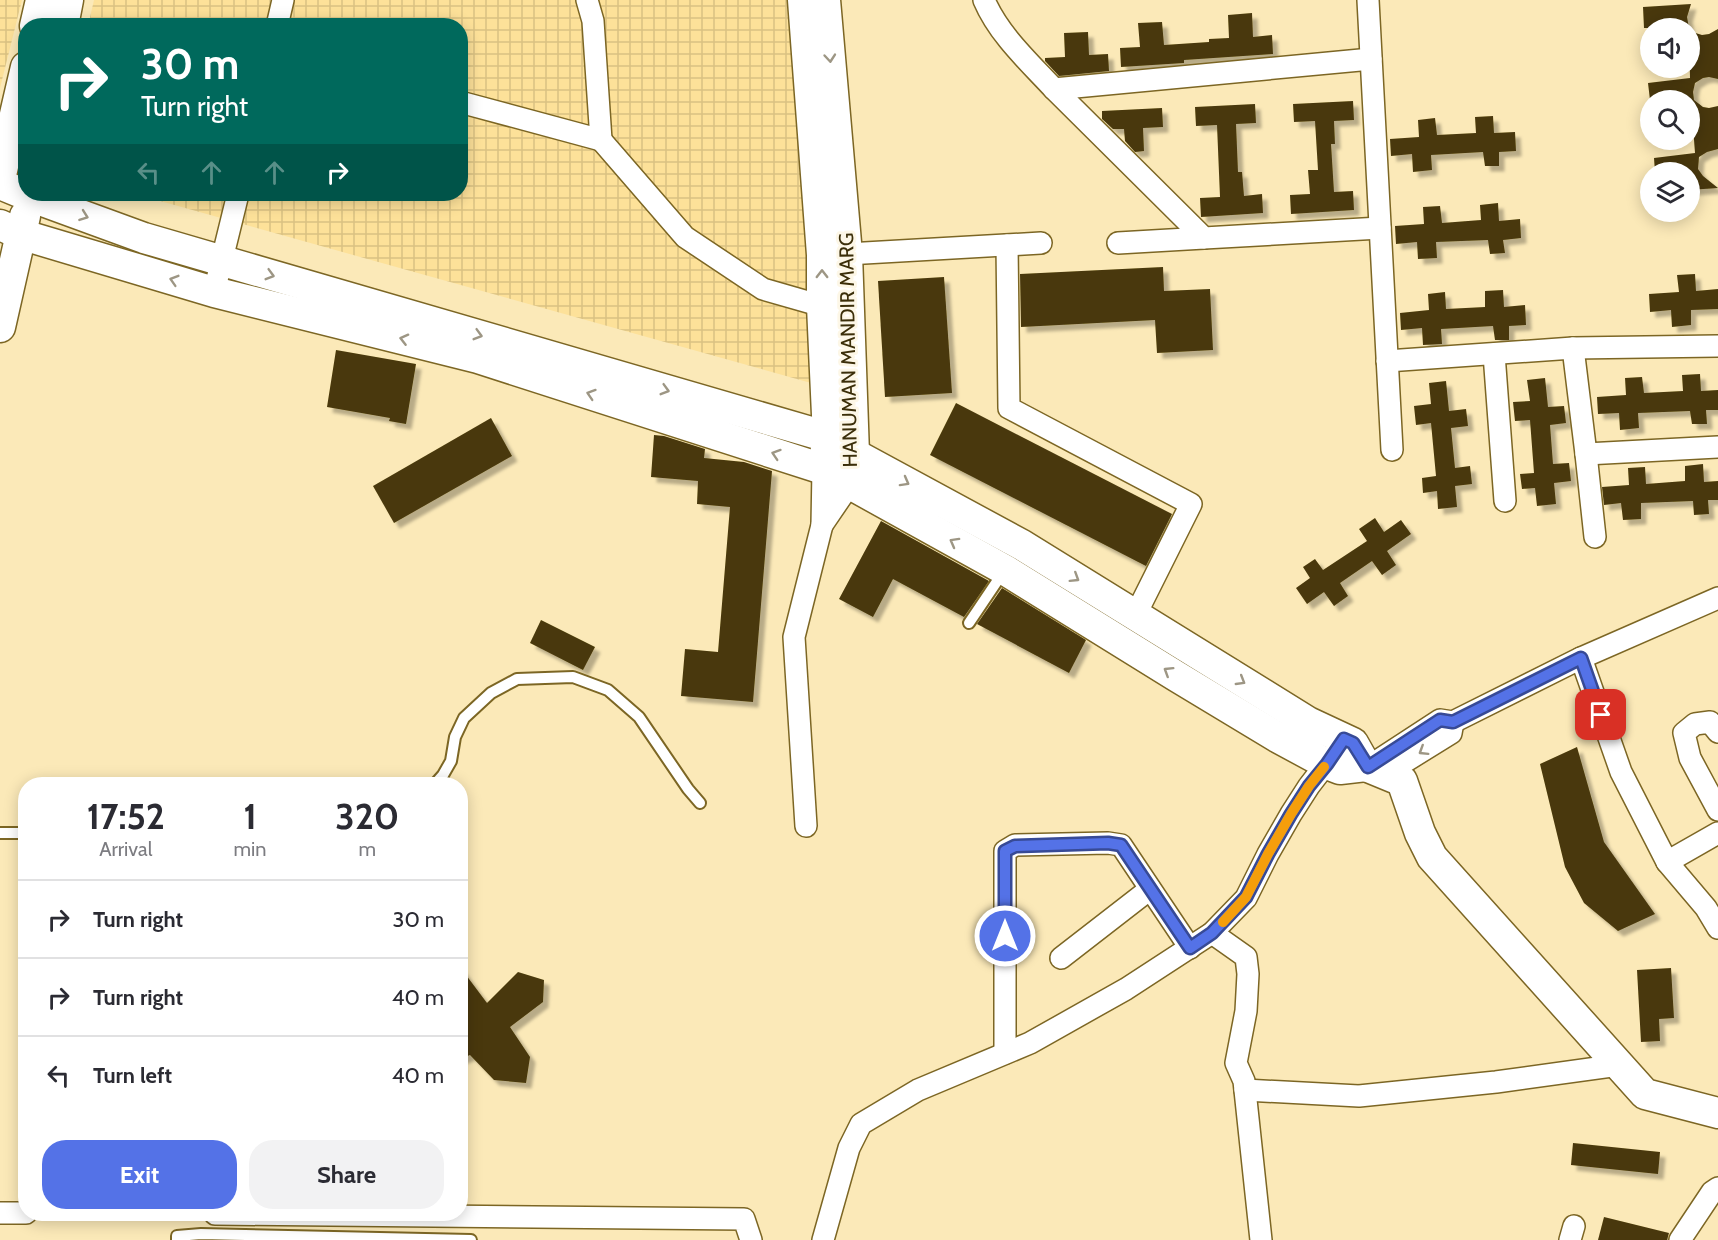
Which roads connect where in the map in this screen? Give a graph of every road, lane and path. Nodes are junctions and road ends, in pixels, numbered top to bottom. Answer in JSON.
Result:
{"nodes":[{"id":1,"x":41,"y":0,"type":"edge"},
{"id":2,"x":68,"y":0,"type":"edge"},
{"id":3,"x":283,"y":0,"type":"edge"},
{"id":4,"x":586,"y":0,"type":"edge"},
{"id":5,"x":803,"y":0,"type":"edge"},
{"id":6,"x":825,"y":0,"type":"edge"},
{"id":7,"x":984,"y":0,"type":"edge"},
{"id":8,"x":1368,"y":0,"type":"edge"},
{"id":9,"x":37,"y":18,"type":"edge"},
{"id":10,"x":65,"y":18,"type":"edge"},
{"id":11,"x":279,"y":18,"type":"edge"},
{"id":12,"x":1371,"y":59,"type":"junction"},
{"id":13,"x":1054,"y":89,"type":"junction"},
{"id":14,"x":18,"y":101,"type":"edge"},
{"id":15,"x":468,"y":104,"type":"edge"},
{"id":16,"x":601,"y":140,"type":"junction"},
{"id":17,"x":0,"y":179,"type":"edge"},
{"id":18,"x":0,"y":184,"type":"edge"},
{"id":19,"x":18,"y":191,"type":"edge"},
{"id":20,"x":27,"y":201,"type":"edge"},
{"id":21,"x":46,"y":201,"type":"edge"},
{"id":22,"x":236,"y":201,"type":"edge"},
{"id":23,"x":1380,"y":228,"type":"junction"},
{"id":24,"x":10,"y":230,"type":"edge"},
{"id":25,"x":1204,"y":238,"type":"junction"},
{"id":26,"x":1041,"y":243,"type":"dead end"},
{"id":27,"x":1118,"y":243,"type":"dead end"},
{"id":28,"x":1007,"y":245,"type":"junction"},
{"id":29,"x":847,"y":254,"type":"junction"},
{"id":30,"x":222,"y":261,"type":"junction"},
{"id":31,"x":214,"y":292,"type":"junction"},
{"id":32,"x":822,"y":306,"type":"junction"},
{"id":33,"x":0,"y":327,"type":"edge"},
{"id":34,"x":1718,"y":346,"type":"edge"},
{"id":35,"x":1573,"y":348,"type":"junction"},
{"id":36,"x":1494,"y":354,"type":"junction"},
{"id":37,"x":1388,"y":362,"type":"junction"},
{"id":38,"x":838,"y":365,"type":"junction"},
{"id":39,"x":828,"y":437,"type":"junction"},
{"id":40,"x":1718,"y":447,"type":"edge"},
{"id":41,"x":1392,"y":450,"type":"dead end"},
{"id":42,"x":854,"y":454,"type":"junction"},
{"id":43,"x":1586,"y":454,"type":"junction"},
{"id":44,"x":823,"y":469,"type":"junction"},
{"id":45,"x":850,"y":484,"type":"junction"},
{"id":46,"x":1505,"y":501,"type":"dead end"},
{"id":47,"x":822,"y":525,"type":"junction"},
{"id":48,"x":1595,"y":537,"type":"dead end"},
{"id":49,"x":1014,"y":558,"type":"junction"},
{"id":50,"x":1718,"y":598,"type":"edge"},
{"id":51,"x":1135,"y":616,"type":"junction"},
{"id":52,"x":969,"y":623,"type":"dead end"},
{"id":53,"x":1581,"y":658,"type":"junction"},
{"id":54,"x":1718,"y":732,"type":"edge"},
{"id":55,"x":1344,"y":739,"type":"junction"},
{"id":56,"x":1327,"y":764,"type":"junction"},
{"id":57,"x":1373,"y":769,"type":"junction"},
{"id":58,"x":441,"y":777,"type":"edge"},
{"id":59,"x":700,"y":803,"type":"dead end"},
{"id":60,"x":1718,"y":810,"type":"edge"},
{"id":61,"x":806,"y":826,"type":"dead end"},
{"id":62,"x":1718,"y":832,"type":"edge"},
{"id":63,"x":0,"y":833,"type":"edge"},
{"id":64,"x":18,"y":833,"type":"edge"},
{"id":65,"x":1667,"y":862,"type":"junction"},
{"id":66,"x":1150,"y":889,"type":"junction"},
{"id":67,"x":1718,"y":928,"type":"edge"},
{"id":68,"x":1212,"y":933,"type":"junction"},
{"id":69,"x":1190,"y":948,"type":"junction"},
{"id":70,"x":1061,"y":958,"type":"dead end"},
{"id":71,"x":1005,"y":1053,"type":"junction"},
{"id":72,"x":1619,"y":1065,"type":"junction"},
{"id":73,"x":1245,"y":1090,"type":"junction"},
{"id":74,"x":1718,"y":1113,"type":"edge"},
{"id":75,"x":1718,"y":1188,"type":"edge"},
{"id":76,"x":0,"y":1214,"type":"edge"},
{"id":77,"x":18,"y":1214,"type":"edge"},
{"id":78,"x":468,"y":1216,"type":"edge"},
{"id":79,"x":177,"y":1240,"type":"edge"},
{"id":80,"x":471,"y":1240,"type":"edge"},
{"id":81,"x":751,"y":1240,"type":"edge"},
{"id":82,"x":823,"y":1240,"type":"edge"},
{"id":83,"x":1261,"y":1240,"type":"edge"},
{"id":84,"x":1684,"y":1240,"type":"edge"}],
"edges":[{"from":1,"to":9,"type":"main road"},
{"from":2,"to":10,"type":"main road"},
{"from":3,"to":11,"type":"street"},
{"from":4,"to":16,"type":"street"},
{"from":32,"to":5,"type":"main road","name":"HANUMAN MANDIR MARG","one_way":true},
{"from":6,"to":29,"type":"main road","name":"HANUMAN MANDIR MARG","one_way":true},
{"from":7,"to":13,"type":"street"},
{"from":8,"to":12,"type":"street"},
{"from":12,"to":13,"type":"street"},
{"from":12,"to":23,"type":"street"},
{"from":13,"to":25,"type":"street"},
{"from":14,"to":17,"type":"main road"},
{"from":15,"to":16,"type":"street"},
{"from":16,"to":32,"type":"street"},
{"from":18,"to":19,"type":"main road"},
{"from":20,"to":24,"type":"main road"},
{"from":21,"to":30,"type":"main road","one_way":true},
{"from":22,"to":30,"type":"street"},
{"from":23,"to":25,"type":"street"},
{"from":23,"to":37,"type":"street"},
{"from":31,"to":24,"type":"main road","one_way":true},
{"from":24,"to":33,"type":"main road"},
{"from":25,"to":27,"type":"street"},
{"from":26,"to":28,"type":"street"},
{"from":28,"to":29,"type":"street"},
{"from":28,"to":51,"type":"street"},
{"from":29,"to":38,"type":"main road","name":"HANUMAN MANDIR MARG"},
{"from":30,"to":31,"type":"street"},
{"from":30,"to":39,"type":"main road","one_way":true},
{"from":44,"to":31,"type":"main road","one_way":true},
{"from":32,"to":38,"type":"main road","name":"HANUMAN MANDIR MARG"},
{"from":34,"to":35,"type":"street"},
{"from":35,"to":36,"type":"street"},
{"from":35,"to":43,"type":"street"},
{"from":36,"to":37,"type":"street"},
{"from":36,"to":46,"type":"street"},
{"from":37,"to":41,"type":"street"},
{"from":38,"to":39,"type":"main road","name":"HANUMAN MANDIR MARG"},
{"from":38,"to":42,"type":"main road","name":"HANUMAN MANDIR MARG"},
{"from":39,"to":42,"type":"main road"},
{"from":39,"to":44,"type":"main road","name":"HANUMAN MANDIR MARG"},
{"from":40,"to":43,"type":"street"},
{"from":42,"to":45,"type":"main road","name":"HANUMAN MANDIR MARG"},
{"from":42,"to":49,"type":"main road","one_way":true},
{"from":43,"to":48,"type":"street"},
{"from":44,"to":45,"type":"main road"},
{"from":44,"to":47,"type":"street","name":"HANUMAN MANDIR MARG"},
{"from":45,"to":47,"type":"street","name":"HANUMAN MANDIR MARG"},
{"from":49,"to":45,"type":"main road","one_way":true},
{"from":47,"to":61,"type":"street"},
{"from":49,"to":51,"type":"main road","one_way":true},
{"from":49,"to":52,"type":"lane"},
{"from":56,"to":49,"type":"main road","one_way":true},
{"from":50,"to":53,"type":"street"},
{"from":51,"to":55,"type":"main road","one_way":true},
{"from":53,"to":57,"type":"street"},
{"from":53,"to":65,"type":"street"},
{"from":54,"to":60,"type":"street"},
{"from":55,"to":56,"type":"street"},
{"from":55,"to":57,"type":"main road"},
{"from":56,"to":57,"type":"main road"},
{"from":56,"to":68,"type":"street"},
{"from":57,"to":72,"type":"main road"},
{"from":58,"to":59,"type":"lane"},
{"from":62,"to":65,"type":"street"},
{"from":63,"to":64,"type":"lane"},
{"from":65,"to":67,"type":"street"},
{"from":66,"to":69,"type":"street"},
{"from":66,"to":70,"type":"street"},
{"from":66,"to":71,"type":"street"},
{"from":68,"to":69,"type":"street"},
{"from":68,"to":73,"type":"street"},
{"from":69,"to":71,"type":"street"},
{"from":71,"to":82,"type":"street"},
{"from":72,"to":73,"type":"street"},
{"from":72,"to":74,"type":"main road"},
{"from":73,"to":83,"type":"street"},
{"from":75,"to":84,"type":"street"},
{"from":76,"to":77,"type":"street"},
{"from":78,"to":81,"type":"street"},
{"from":79,"to":80,"type":"lane"}]}
